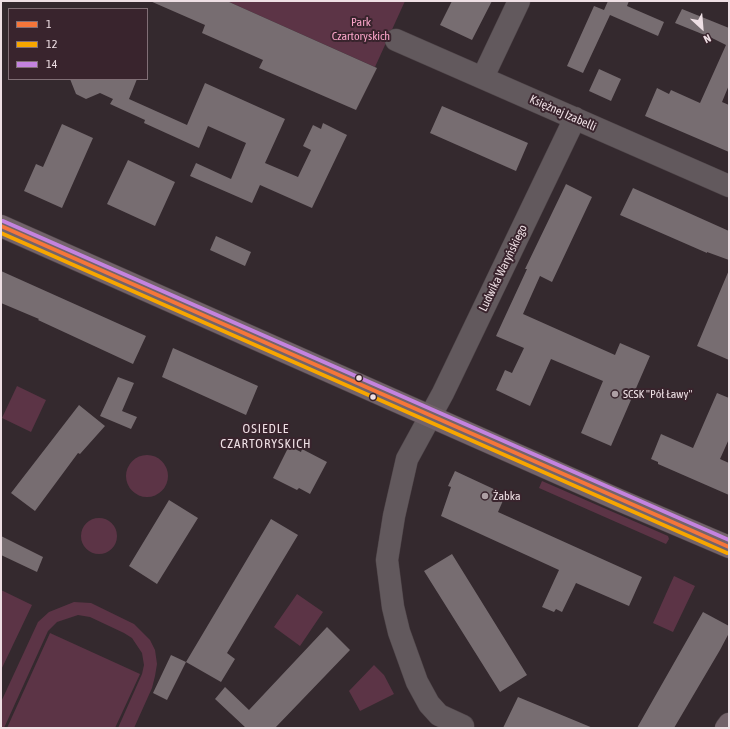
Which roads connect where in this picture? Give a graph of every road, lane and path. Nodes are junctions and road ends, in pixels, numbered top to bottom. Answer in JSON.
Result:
{"nodes":[{"id":1,"x":519,"y":1,"type":"edge"},
{"id":2,"x":396,"y":40,"type":"dead end"},
{"id":3,"x":483,"y":77,"type":"junction"},
{"id":4,"x":574,"y":118,"type":"junction"},
{"id":5,"x":729,"y":186,"type":"edge"},
{"id":6,"x":1,"y":226,"type":"edge"},
{"id":7,"x":430,"y":416,"type":"junction"},
{"id":8,"x":729,"y":547,"type":"edge"},
{"id":9,"x":729,"y":724,"type":"edge"},
{"id":10,"x":463,"y":726,"type":"dead end"},
{"id":11,"x":726,"y":728,"type":"edge"}],
"edges":[{"from":1,"to":3,"type":"street"},
{"from":2,"to":3,"type":"street","name":"Księżnej Izabelli"},
{"from":3,"to":4,"type":"street","name":"Księżnej Izabelli"},
{"from":4,"to":5,"type":"street","name":"Księżnej Izabelli"},
{"from":4,"to":7,"type":"street","name":"Ludwika Waryńskiego"},
{"from":6,"to":7,"type":"main road"},
{"from":7,"to":8,"type":"main road"},
{"from":7,"to":10,"type":"street","name":"Ludwika Waryńskiego"},
{"from":9,"to":11,"type":"main road"}]}
